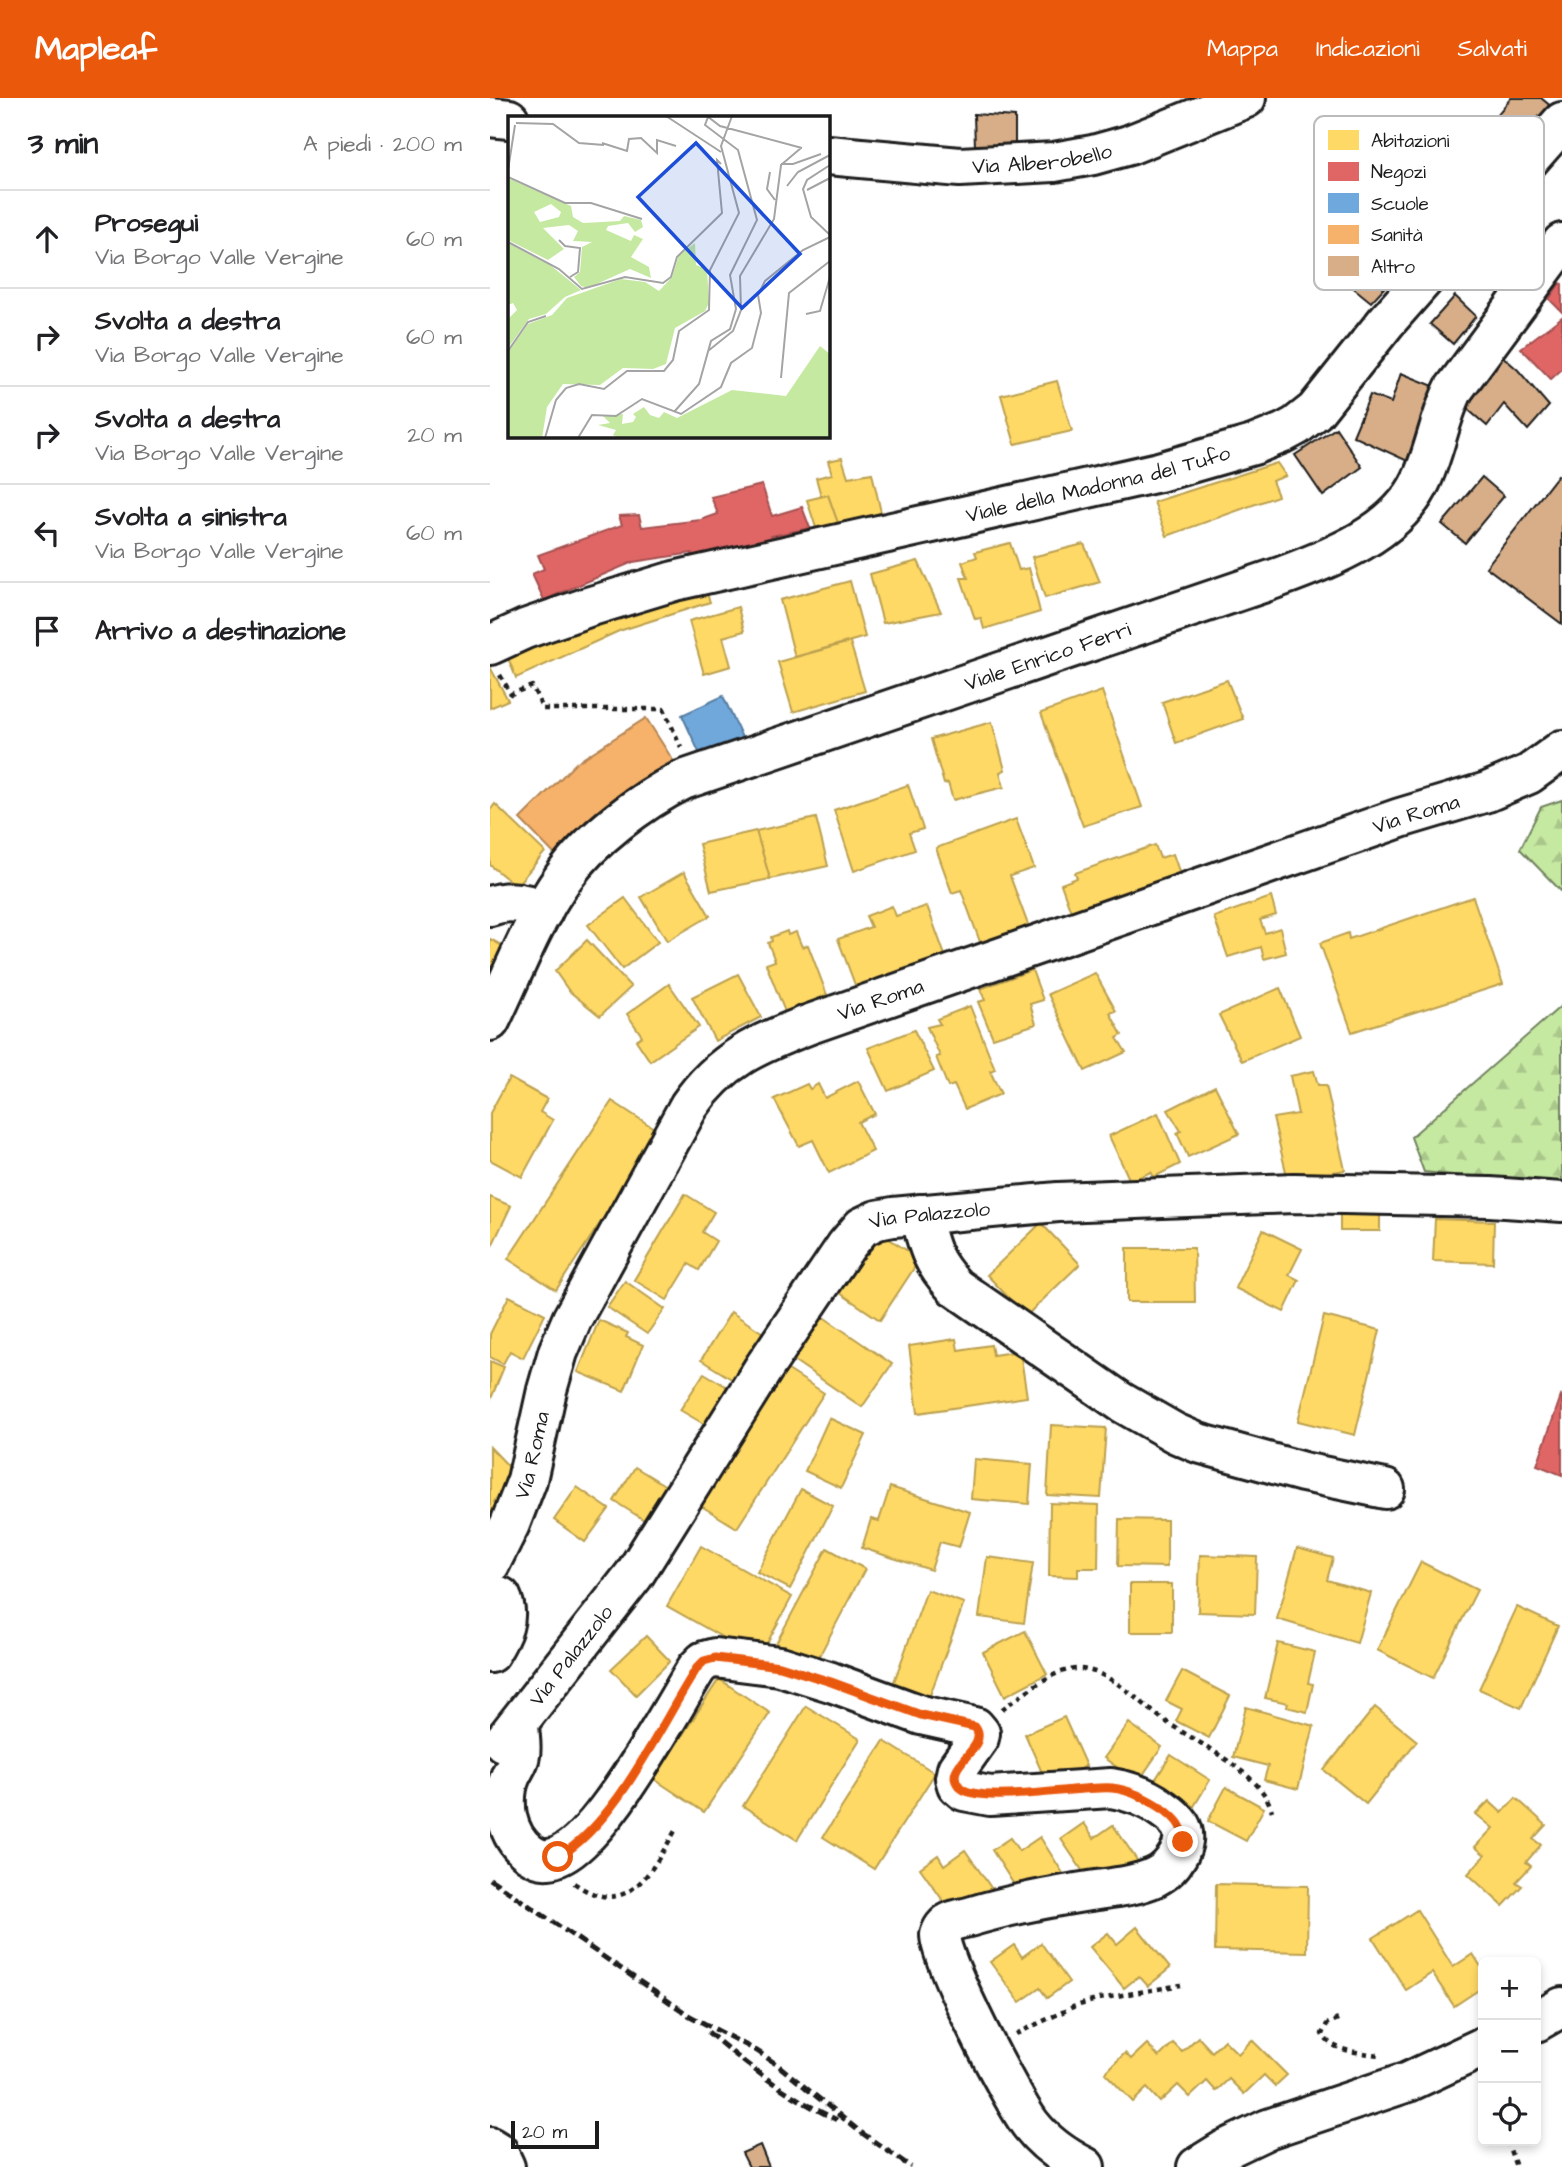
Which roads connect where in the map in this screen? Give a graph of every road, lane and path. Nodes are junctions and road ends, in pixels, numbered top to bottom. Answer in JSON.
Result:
{"nodes":[{"id":1,"x":1246,"y":98,"type":"edge"},
{"id":2,"x":490,"y":117,"type":"edge"},
{"id":3,"x":508,"y":119,"type":"edge"},
{"id":4,"x":1562,"y":122,"type":"edge"},
{"id":5,"x":1544,"y":142,"type":"edge"},
{"id":6,"x":830,"y":155,"type":"edge"},
{"id":7,"x":1562,"y":243,"type":"edge"},
{"id":8,"x":1544,"y":267,"type":"edge"},
{"id":9,"x":1414,"y":290,"type":"edge"},
{"id":10,"x":1527,"y":290,"type":"edge"},
{"id":11,"x":498,"y":650,"type":"edge"},
{"id":12,"x":1562,"y":750,"type":"edge"},
{"id":13,"x":694,"y":776,"type":"junction"},
{"id":14,"x":490,"y":906,"type":"edge"},
{"id":15,"x":543,"y":911,"type":"junction"},
{"id":16,"x":490,"y":1021,"type":"edge"},
{"id":17,"x":1562,"y":1202,"type":"edge"},
{"id":18,"x":920,"y":1214,"type":"junction"},
{"id":19,"x":1385,"y":1489,"type":"dead end"},
{"id":20,"x":490,"y":1564,"type":"edge"},
{"id":21,"x":490,"y":1591,"type":"edge"},
{"id":22,"x":490,"y":1653,"type":"edge"},
{"id":23,"x":519,"y":1723,"type":"junction"},
{"id":24,"x":975,"y":1727,"type":"junction"},
{"id":25,"x":490,"y":1757,"type":"edge"},
{"id":26,"x":1272,"y":1811,"type":"dead end"},
{"id":27,"x":675,"y":1831,"type":"dead end"},
{"id":28,"x":539,"y":1859,"type":"junction"},
{"id":29,"x":1181,"y":1985,"type":"dead end"},
{"id":30,"x":1562,"y":2007,"type":"edge"},
{"id":31,"x":1338,"y":2019,"type":"dead end"},
{"id":32,"x":1539,"y":2020,"type":"edge"},
{"id":33,"x":988,"y":2049,"type":"junction"},
{"id":34,"x":1478,"y":2049,"type":"edge"},
{"id":35,"x":1386,"y":2056,"type":"dead end"},
{"id":36,"x":1509,"y":2146,"type":"edge"},
{"id":37,"x":490,"y":2147,"type":"edge"},
{"id":38,"x":505,"y":2167,"type":"edge"},
{"id":39,"x":1085,"y":2167,"type":"edge"},
{"id":40,"x":1197,"y":2167,"type":"edge"},
{"id":41,"x":1516,"y":2167,"type":"edge"}],
"edges":[{"from":1,"to":6,"type":"street","name":"Via Alberobello"},
{"from":2,"to":3,"type":"street"},
{"from":4,"to":5,"type":"street","name":"Viale della Madonna del Tufo"},
{"from":7,"to":8,"type":"street","name":"Viale Enrico Ferri"},
{"from":9,"to":11,"type":"street","name":"Viale della Madonna del Tufo"},
{"from":10,"to":13,"type":"street","name":"Viale Enrico Ferri"},
{"from":11,"to":13,"type":"path"},
{"from":12,"to":20,"type":"street","name":"Via Roma"},
{"from":13,"to":15,"type":"street","name":"Viale Enrico Ferri"},
{"from":14,"to":15,"type":"street"},
{"from":15,"to":16,"type":"street","name":"Viale Enrico Ferri"},
{"from":17,"to":18,"type":"street","name":"Via Palazzolo"},
{"from":18,"to":19,"type":"street"},
{"from":18,"to":23,"type":"street","name":"Via Palazzolo"},
{"from":21,"to":22,"type":"street"},
{"from":23,"to":25,"type":"street","name":"Via Palazzolo"},
{"from":23,"to":28,"type":"street"},
{"from":24,"to":26,"type":"path"},
{"from":24,"to":28,"type":"street"},
{"from":24,"to":33,"type":"street"},
{"from":27,"to":28,"type":"path"},
{"from":29,"to":33,"type":"path"},
{"from":30,"to":32,"type":"street"},
{"from":31,"to":35,"type":"path"},
{"from":33,"to":39,"type":"street"},
{"from":34,"to":40,"type":"street"},
{"from":36,"to":41,"type":"path"},
{"from":37,"to":38,"type":"street"}]}
